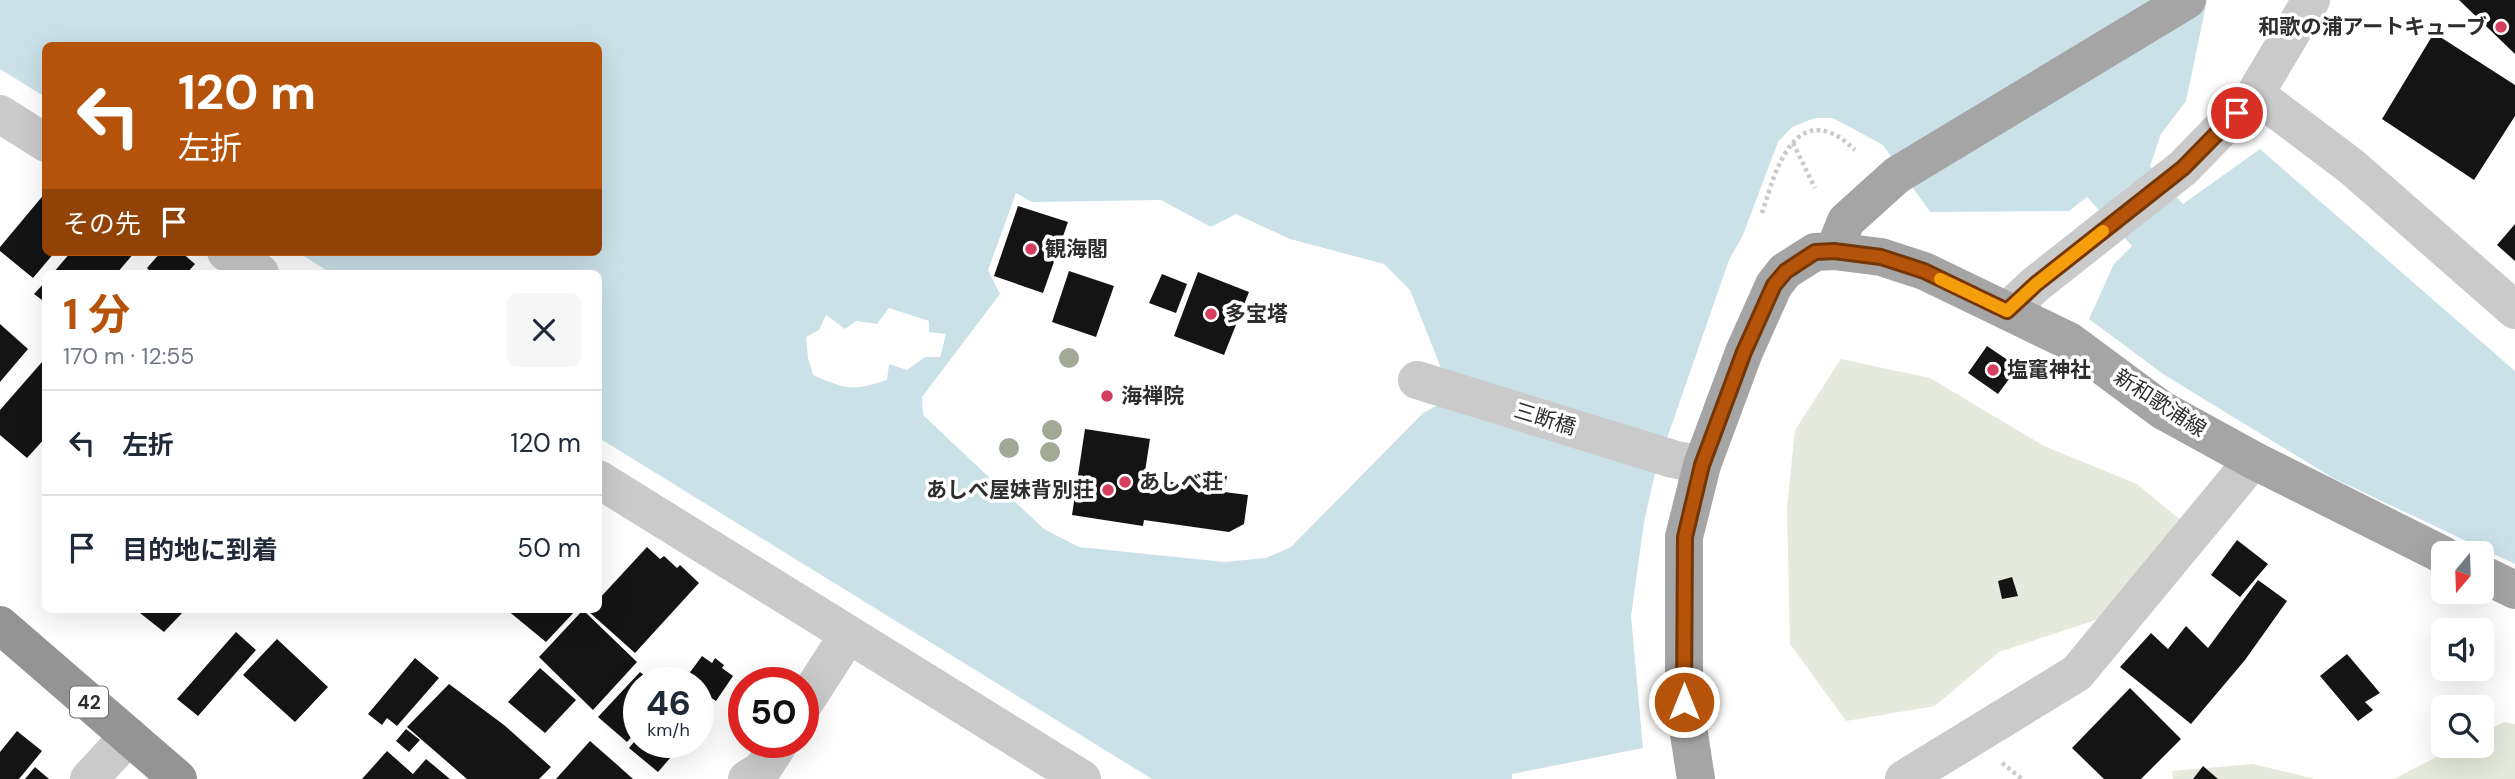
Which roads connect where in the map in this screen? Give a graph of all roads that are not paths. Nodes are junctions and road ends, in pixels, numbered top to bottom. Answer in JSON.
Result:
{"nodes":[{"id":1,"x":2187,"y":0,"type":"edge"},
{"id":2,"x":2311,"y":0,"type":"edge"},
{"id":3,"x":2255,"y":94,"type":"junction"},
{"id":4,"x":0,"y":114,"type":"edge"},
{"id":5,"x":42,"y":140,"type":"edge"},
{"id":6,"x":1834,"y":251,"type":"junction"},
{"id":7,"x":232,"y":256,"type":"edge"},
{"id":8,"x":255,"y":270,"type":"edge"},
{"id":9,"x":2515,"y":310,"type":"edge"},
{"id":10,"x":2007,"y":311,"type":"junction"},
{"id":11,"x":1417,"y":380,"type":"dead end"},
{"id":12,"x":2253,"y":460,"type":"junction"},
{"id":13,"x":1688,"y":462,"type":"junction"},
{"id":14,"x":602,"y":481,"type":"edge"},
{"id":15,"x":2431,"y":549,"type":"edge"},
{"id":16,"x":2494,"y":580,"type":"edge"},
{"id":17,"x":2515,"y":590,"type":"edge"},
{"id":18,"x":0,"y":625,"type":"edge"},
{"id":19,"x":848,"y":635,"type":"junction"},
{"id":20,"x":819,"y":680,"type":"edge"},
{"id":21,"x":129,"y":736,"type":"junction"},
{"id":22,"x":770,"y":758,"type":"edge"},
{"id":23,"x":89,"y":779,"type":"edge"},
{"id":24,"x":178,"y":779,"type":"edge"},
{"id":25,"x":747,"y":779,"type":"edge"},
{"id":26,"x":1082,"y":779,"type":"edge"},
{"id":27,"x":1696,"y":779,"type":"edge"},
{"id":28,"x":1905,"y":779,"type":"edge"}],
"edges":[{"from":1,"to":6,"type":"main road"},
{"from":2,"to":3,"type":"street"},
{"from":3,"to":9,"type":"street"},
{"from":3,"to":10,"type":"street"},
{"from":4,"to":5,"type":"street"},
{"from":6,"to":10,"type":"main road","name":"新和歌浦線"},
{"from":6,"to":13,"type":"main road","name":"新和歌浦線"},
{"from":7,"to":8,"type":"street"},
{"from":10,"to":12,"type":"main road","name":"新和歌浦線"},
{"from":11,"to":13,"type":"street","name":"三断橋"},
{"from":12,"to":15,"type":"main road","name":"新和歌浦線"},
{"from":12,"to":28,"type":"street"},
{"from":13,"to":27,"type":"main road","name":"新和歌浦線"},
{"from":14,"to":19,"type":"street"},
{"from":16,"to":17,"type":"main road"},
{"from":18,"to":21,"type":"highway","number":"42"},
{"from":19,"to":20,"type":"street"},
{"from":19,"to":26,"type":"street"},
{"from":21,"to":23,"type":"street"},
{"from":21,"to":24,"type":"highway","number":"42"},
{"from":22,"to":25,"type":"street"}]}
